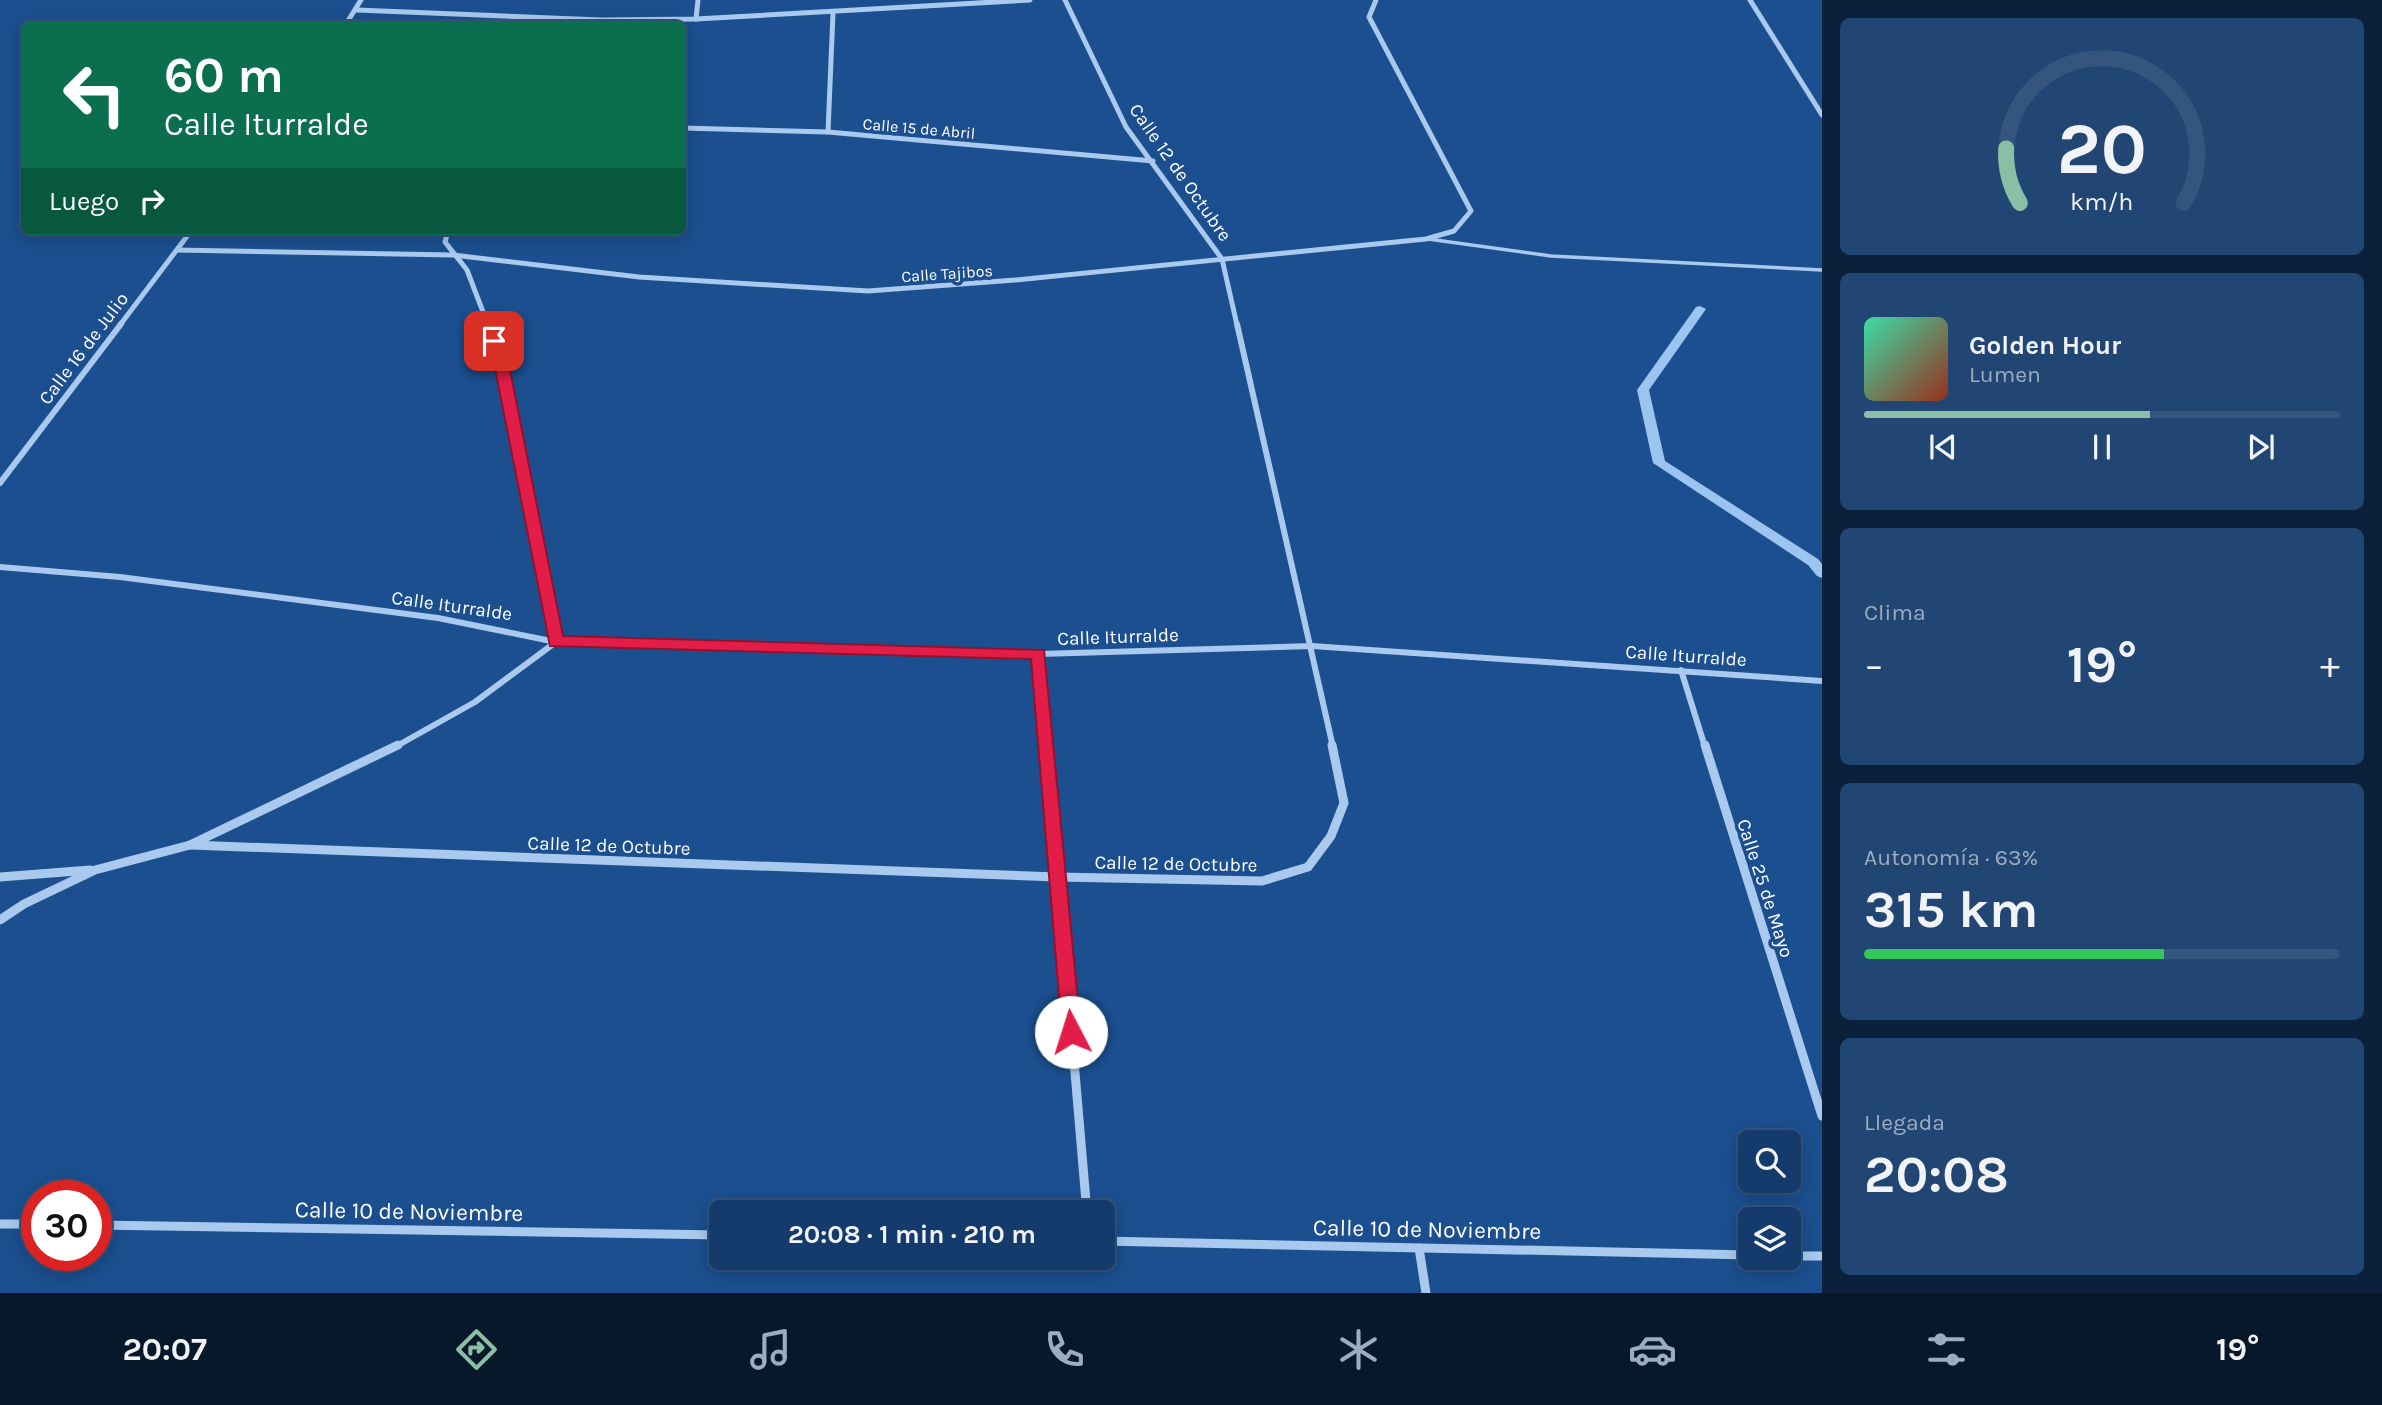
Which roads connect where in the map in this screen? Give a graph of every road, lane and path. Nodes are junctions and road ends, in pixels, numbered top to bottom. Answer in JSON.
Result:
{"nodes":[{"id":1,"x":361,"y":0,"type":"edge"},
{"id":2,"x":698,"y":0,"type":"edge"},
{"id":3,"x":1030,"y":0,"type":"edge"},
{"id":4,"x":1065,"y":0,"type":"edge"},
{"id":5,"x":1376,"y":0,"type":"edge"},
{"id":6,"x":1750,"y":0,"type":"edge"},
{"id":7,"x":356,"y":10,"type":"junction"},
{"id":8,"x":833,"y":13,"type":"junction"},
{"id":9,"x":696,"y":19,"type":"junction"},
{"id":10,"x":348,"y":21,"type":"edge"},
{"id":11,"x":1822,"y":115,"type":"edge"},
{"id":12,"x":686,"y":128,"type":"edge"},
{"id":13,"x":828,"y":132,"type":"junction"},
{"id":14,"x":1153,"y":161,"type":"junction"},
{"id":15,"x":188,"y":235,"type":"edge"},
{"id":16,"x":447,"y":235,"type":"edge"},
{"id":17,"x":1426,"y":239,"type":"junction"},
{"id":18,"x":177,"y":250,"type":"junction"},
{"id":19,"x":453,"y":255,"type":"junction"},
{"id":20,"x":1222,"y":259,"type":"junction"},
{"id":21,"x":1822,"y":270,"type":"edge"},
{"id":22,"x":0,"y":483,"type":"edge"},
{"id":23,"x":0,"y":567,"type":"edge"},
{"id":24,"x":556,"y":642,"type":"junction"},
{"id":25,"x":1312,"y":646,"type":"junction"},
{"id":26,"x":1039,"y":654,"type":"junction"},
{"id":27,"x":1681,"y":670,"type":"junction"},
{"id":28,"x":1822,"y":681,"type":"edge"},
{"id":29,"x":190,"y":845,"type":"junction"},
{"id":30,"x":95,"y":870,"type":"junction"},
{"id":31,"x":0,"y":877,"type":"edge"},
{"id":32,"x":1058,"y":877,"type":"junction"},
{"id":33,"x":0,"y":920,"type":"edge"},
{"id":34,"x":1822,"y":1116,"type":"edge"},
{"id":35,"x":1086,"y":1200,"type":"edge"},
{"id":36,"x":0,"y":1224,"type":"edge"},
{"id":37,"x":21,"y":1224,"type":"edge"},
{"id":38,"x":112,"y":1225,"type":"edge"},
{"id":39,"x":709,"y":1235,"type":"edge"},
{"id":40,"x":1115,"y":1241,"type":"edge"},
{"id":41,"x":1419,"y":1248,"type":"junction"},
{"id":42,"x":1738,"y":1255,"type":"edge"},
{"id":43,"x":1801,"y":1256,"type":"edge"},
{"id":44,"x":1822,"y":1256,"type":"edge"},
{"id":45,"x":1426,"y":1293,"type":"edge"}],
"edges":[{"from":1,"to":7,"type":"street"},
{"from":2,"to":9,"type":"street"},
{"from":3,"to":8,"type":"street"},
{"from":4,"to":14,"type":"street","name":"Calle 12 de Octubre"},
{"from":5,"to":17,"type":"street","name":"Calle Tajibos"},
{"from":6,"to":11,"type":"street"},
{"from":7,"to":9,"type":"street"},
{"from":7,"to":10,"type":"street"},
{"from":8,"to":9,"type":"street"},
{"from":8,"to":13,"type":"street"},
{"from":12,"to":13,"type":"street","name":"Calle 15 de Abril"},
{"from":13,"to":14,"type":"street","name":"Calle 15 de Abril"},
{"from":14,"to":20,"type":"street","name":"Calle 12 de Octubre"},
{"from":15,"to":18,"type":"street","name":"Calle 16 de Julio"},
{"from":16,"to":19,"type":"street"},
{"from":17,"to":20,"type":"street","name":"Calle Tajibos"},
{"from":17,"to":21,"type":"lane"},
{"from":18,"to":19,"type":"street","name":"Calle Tajibos"},
{"from":18,"to":22,"type":"street","name":"Calle 16 de Julio"},
{"from":19,"to":20,"type":"street","name":"Calle Tajibos"},
{"from":19,"to":24,"type":"street"},
{"from":20,"to":25,"type":"street","name":"Calle 12 de Octubre"},
{"from":23,"to":24,"type":"street","name":"Calle Iturralde"},
{"from":24,"to":26,"type":"street","name":"Calle Iturralde"},
{"from":24,"to":29,"type":"street"},
{"from":25,"to":26,"type":"street","name":"Calle Iturralde"},
{"from":25,"to":27,"type":"street","name":"Calle Iturralde"},
{"from":25,"to":32,"type":"street","name":"Calle 12 de Octubre"},
{"from":26,"to":32,"type":"street"},
{"from":27,"to":28,"type":"street","name":"Calle Iturralde"},
{"from":27,"to":34,"type":"street","name":"Calle 25 de Mayo"},
{"from":29,"to":30,"type":"street"},
{"from":29,"to":32,"type":"street","name":"Calle 12 de Octubre"},
{"from":30,"to":31,"type":"street"},
{"from":30,"to":33,"type":"street"},
{"from":32,"to":35,"type":"street"},
{"from":36,"to":37,"type":"street"},
{"from":38,"to":39,"type":"street","name":"Calle 10 de Noviembre"},
{"from":40,"to":41,"type":"street","name":"Calle 10 de Noviembre"},
{"from":41,"to":42,"type":"street","name":"Calle 10 de Noviembre"},
{"from":41,"to":45,"type":"street"},
{"from":43,"to":44,"type":"street"}]}
